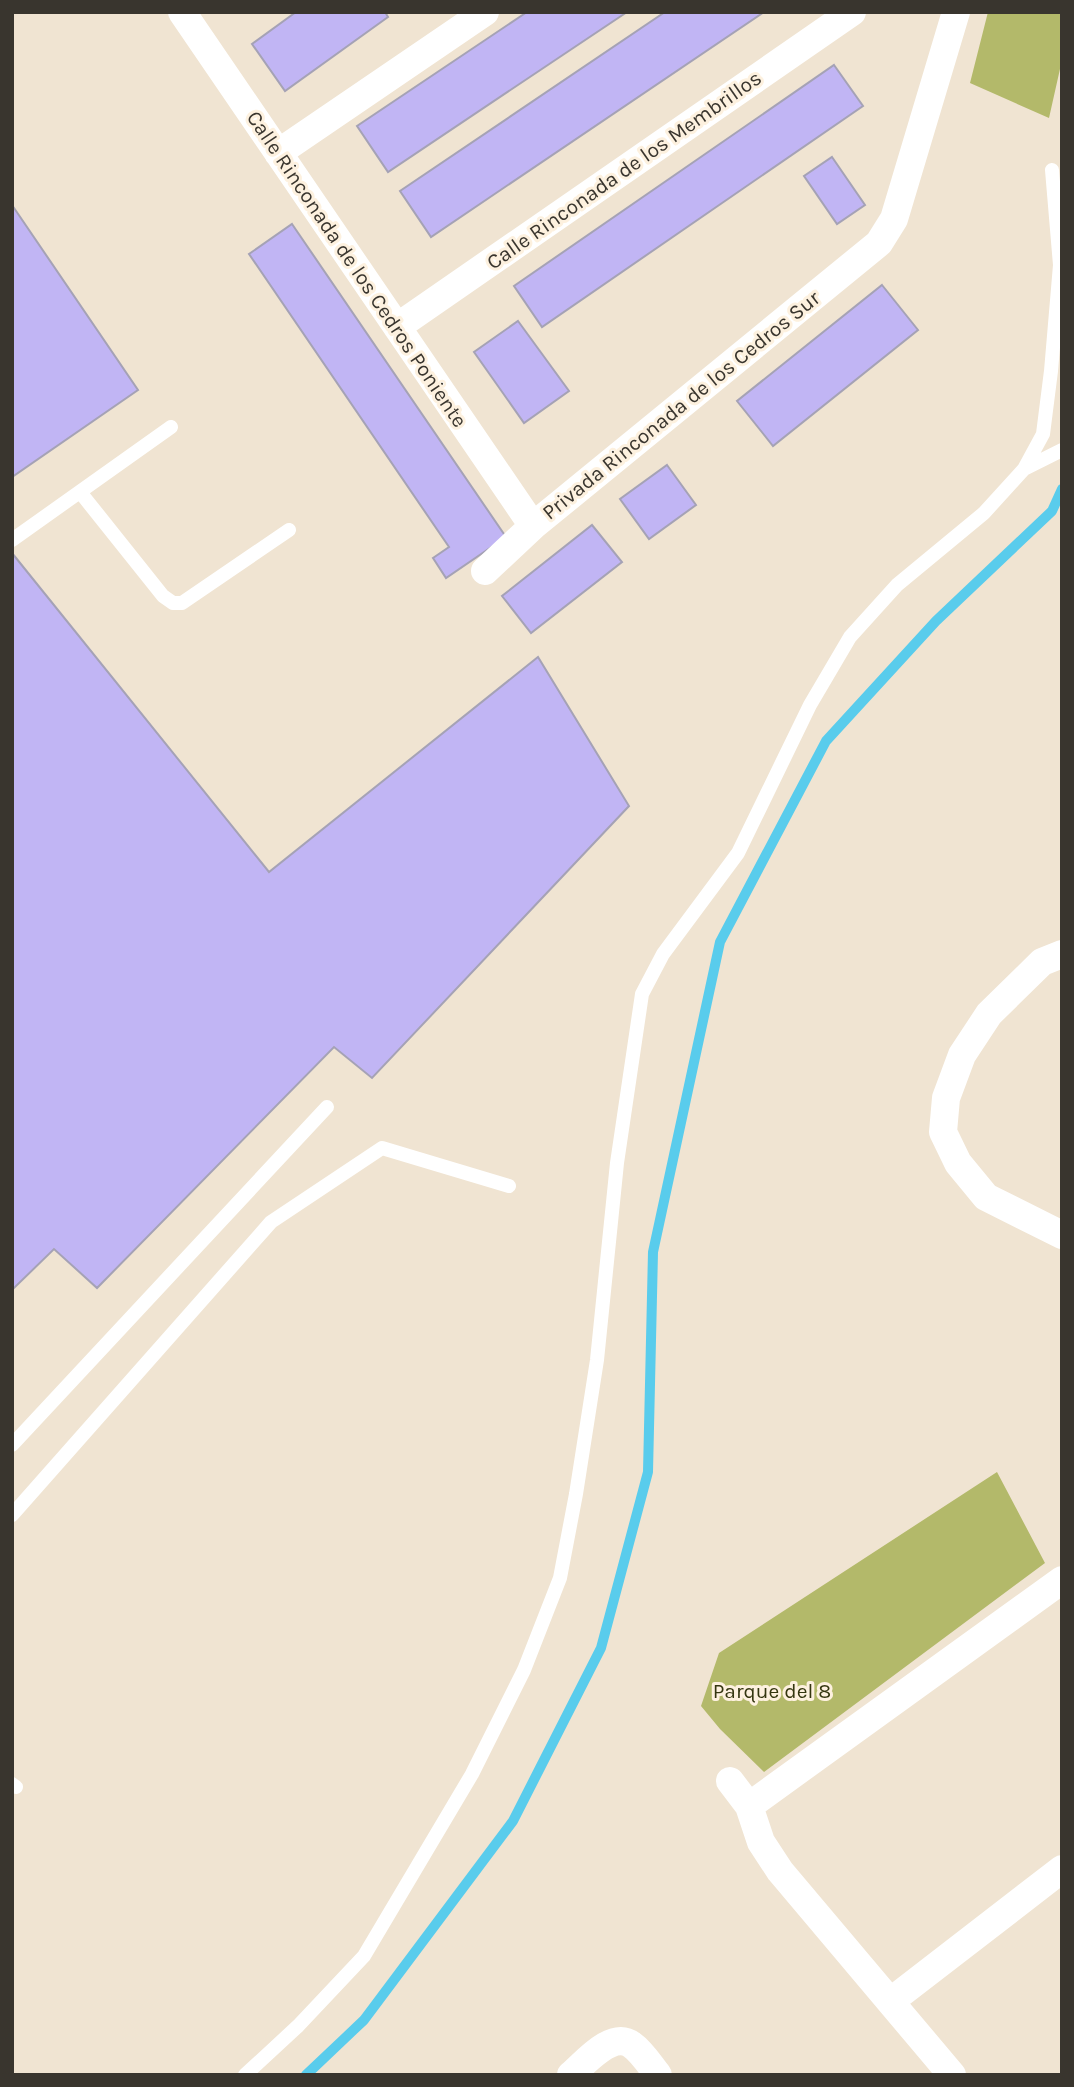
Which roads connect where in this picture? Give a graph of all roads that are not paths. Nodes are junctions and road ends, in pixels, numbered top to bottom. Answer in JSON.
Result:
{"nodes":[{"id":1,"x":182,"y":12,"type":"edge"},
{"id":2,"x":485,"y":12,"type":"edge"},
{"id":3,"x":852,"y":12,"type":"edge"},
{"id":4,"x":956,"y":12,"type":"edge"},
{"id":5,"x":278,"y":153,"type":"junction"},
{"id":6,"x":1052,"y":170,"type":"dead end"},
{"id":7,"x":397,"y":327,"type":"junction"},
{"id":8,"x":171,"y":427,"type":"dead end"},
{"id":9,"x":1062,"y":450,"type":"edge"},
{"id":10,"x":1024,"y":469,"type":"junction"},
{"id":11,"x":80,"y":492,"type":"junction"},
{"id":12,"x":533,"y":526,"type":"junction"},
{"id":13,"x":289,"y":530,"type":"dead end"},
{"id":14,"x":12,"y":540,"type":"edge"},
{"id":15,"x":485,"y":571,"type":"dead end"},
{"id":16,"x":1062,"y":954,"type":"edge"},
{"id":17,"x":327,"y":1107,"type":"dead end"},
{"id":18,"x":509,"y":1186,"type":"dead end"},
{"id":19,"x":1062,"y":1235,"type":"edge"},
{"id":20,"x":12,"y":1445,"type":"edge"},
{"id":21,"x":12,"y":1515,"type":"edge"},
{"id":22,"x":1062,"y":1580,"type":"edge"},
{"id":23,"x":730,"y":1781,"type":"dead end"},
{"id":24,"x":749,"y":1806,"type":"junction"},
{"id":25,"x":1062,"y":1870,"type":"edge"},
{"id":26,"x":891,"y":2001,"type":"junction"},
{"id":27,"x":245,"y":2075,"type":"edge"},
{"id":28,"x":570,"y":2075,"type":"edge"},
{"id":29,"x":658,"y":2075,"type":"edge"},
{"id":30,"x":952,"y":2075,"type":"edge"}],
"edges":[{"from":1,"to":5,"type":"street","name":"Calle Rinconada de los Cedros Poniente"},
{"from":2,"to":5,"type":"street"},
{"from":3,"to":7,"type":"street","name":"Calle Rinconada de los Membrillos"},
{"from":4,"to":12,"type":"street","name":"Privada Rinconada de los Cedros Sur"},
{"from":5,"to":7,"type":"street","name":"Calle Rinconada de los Cedros Poniente"},
{"from":6,"to":10,"type":"lane"},
{"from":7,"to":12,"type":"street","name":"Calle Rinconada de los Cedros Poniente"},
{"from":8,"to":11,"type":"lane"},
{"from":9,"to":10,"type":"lane"},
{"from":10,"to":27,"type":"lane"},
{"from":11,"to":13,"type":"lane"},
{"from":11,"to":14,"type":"lane"},
{"from":12,"to":15,"type":"street","name":"Privada Rinconada de los Cedros Sur"},
{"from":16,"to":19,"type":"street"},
{"from":17,"to":20,"type":"lane"},
{"from":18,"to":21,"type":"lane"},
{"from":22,"to":24,"type":"street"},
{"from":23,"to":24,"type":"street"},
{"from":24,"to":26,"type":"street"},
{"from":25,"to":26,"type":"street"},
{"from":26,"to":30,"type":"street"},
{"from":28,"to":29,"type":"street"}]}
